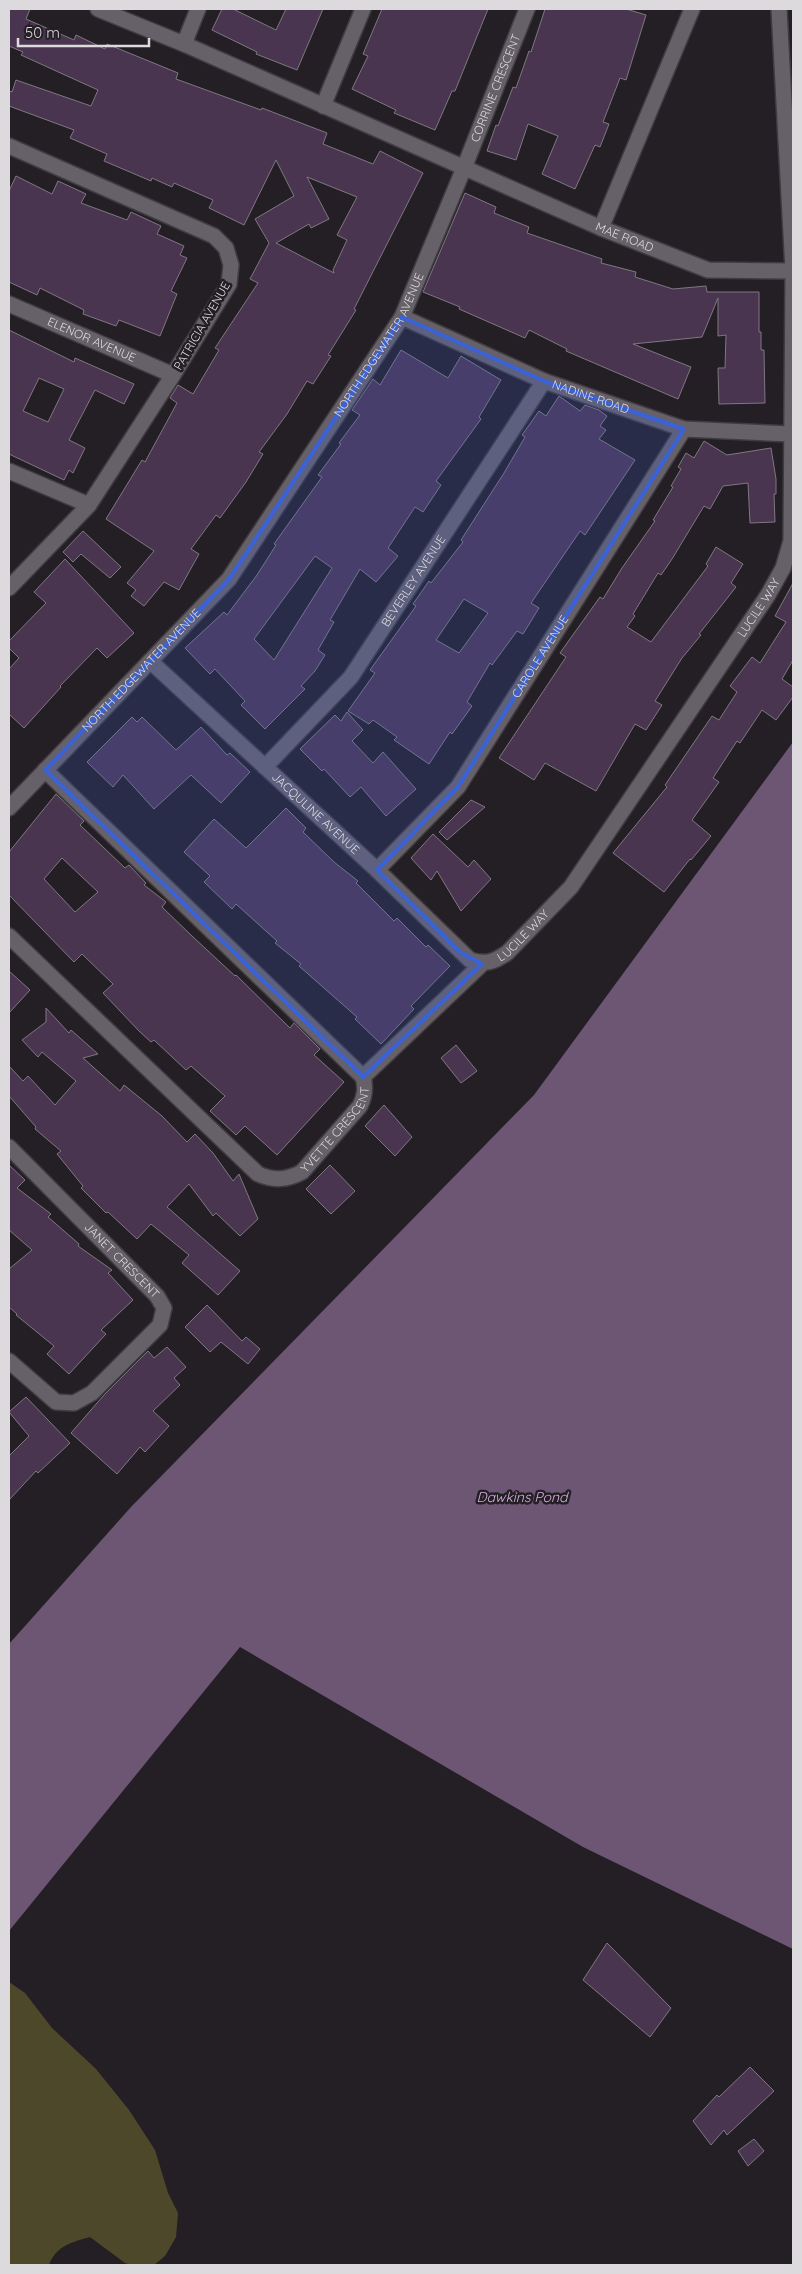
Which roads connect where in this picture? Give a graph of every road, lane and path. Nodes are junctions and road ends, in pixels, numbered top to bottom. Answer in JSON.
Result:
{"nodes":[{"id":1,"x":98,"y":9,"type":"edge"},
{"id":2,"x":198,"y":9,"type":"edge"},
{"id":3,"x":363,"y":9,"type":"edge"},
{"id":4,"x":527,"y":9,"type":"edge"},
{"id":5,"x":692,"y":9,"type":"edge"},
{"id":6,"x":780,"y":9,"type":"edge"},
{"id":7,"x":184,"y":44,"type":"junction"},
{"id":8,"x":324,"y":106,"type":"junction"},
{"id":9,"x":9,"y":146,"type":"edge"},
{"id":10,"x":464,"y":168,"type":"junction"},
{"id":11,"x":601,"y":228,"type":"junction"},
{"id":12,"x":792,"y":271,"type":"edge"},
{"id":13,"x":9,"y":304,"type":"edge"},
{"id":14,"x":402,"y":317,"type":"junction"},
{"id":15,"x":173,"y":375,"type":"junction"},
{"id":16,"x":544,"y":381,"type":"junction"},
{"id":17,"x":684,"y":429,"type":"junction"},
{"id":18,"x":791,"y":434,"type":"junction"},
{"id":19,"x":9,"y":471,"type":"edge"},
{"id":20,"x":89,"y":505,"type":"junction"},
{"id":21,"x":9,"y":588,"type":"edge"},
{"id":22,"x":150,"y":661,"type":"junction"},
{"id":23,"x":265,"y":767,"type":"junction"},
{"id":24,"x":45,"y":770,"type":"junction"},
{"id":25,"x":12,"y":798,"type":"edge"},
{"id":26,"x":377,"y":870,"type":"junction"},
{"id":27,"x":9,"y":936,"type":"edge"},
{"id":28,"x":482,"y":964,"type":"junction"},
{"id":29,"x":363,"y":1077,"type":"junction"},
{"id":30,"x":9,"y":1147,"type":"edge"},
{"id":31,"x":9,"y":1361,"type":"edge"}],
"edges":[{"from":1,"to":7,"type":"street"},
{"from":2,"to":7,"type":"street"},
{"from":3,"to":8,"type":"street"},
{"from":4,"to":10,"type":"street","name":"CORRINE CRESCENT"},
{"from":5,"to":11,"type":"street"},
{"from":6,"to":12,"type":"street","name":"LUCILE WAY"},
{"from":7,"to":8,"type":"street"},
{"from":8,"to":10,"type":"street"},
{"from":9,"to":15,"type":"street","name":"PATRICIA AVENUE"},
{"from":10,"to":11,"type":"street","name":"MAE ROAD"},
{"from":10,"to":14,"type":"street","name":"NORTH EDGEWATER AVENUE"},
{"from":11,"to":12,"type":"street","name":"MAE ROAD"},
{"from":12,"to":18,"type":"street","name":"LUCILE WAY"},
{"from":13,"to":15,"type":"street","name":"ELENOR AVENUE"},
{"from":14,"to":16,"type":"street","name":"NADINE ROAD"},
{"from":14,"to":22,"type":"street","name":"NORTH EDGEWATER AVENUE"},
{"from":15,"to":20,"type":"street","name":"PATRICIA AVENUE"},
{"from":16,"to":17,"type":"street","name":"NADINE ROAD"},
{"from":16,"to":23,"type":"street","name":"BEVERLEY AVENUE"},
{"from":17,"to":18,"type":"street","name":"NADINE ROAD"},
{"from":17,"to":26,"type":"street","name":"CAROLE AVENUE"},
{"from":18,"to":28,"type":"street","name":"LUCILE WAY"},
{"from":19,"to":20,"type":"street"},
{"from":20,"to":21,"type":"street","name":"PATRICIA AVENUE"},
{"from":22,"to":23,"type":"street","name":"JACQULINE AVENUE"},
{"from":22,"to":24,"type":"street","name":"NORTH EDGEWATER AVENUE"},
{"from":23,"to":26,"type":"street","name":"JACQULINE AVENUE"},
{"from":24,"to":25,"type":"street","name":"NORTH EDGEWATER AVENUE"},
{"from":24,"to":29,"type":"street","name":"YVETTE CRESCENT"},
{"from":26,"to":28,"type":"street","name":"JACQULINE AVENUE"},
{"from":27,"to":29,"type":"street","name":"YVETTE CRESCENT"},
{"from":28,"to":29,"type":"street"},
{"from":30,"to":31,"type":"street","name":"JANET CRESCENT"}]}
